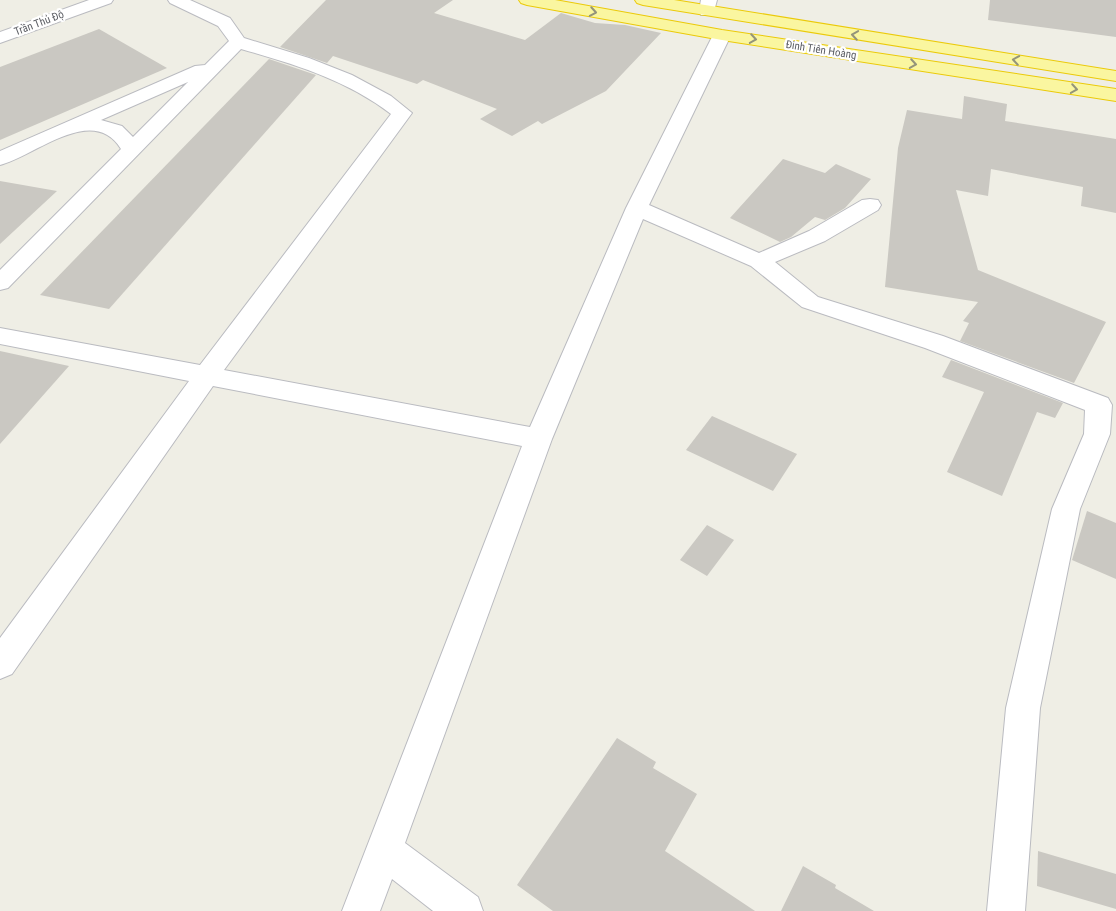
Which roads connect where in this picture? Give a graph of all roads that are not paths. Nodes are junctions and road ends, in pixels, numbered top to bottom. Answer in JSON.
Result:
{"nodes":[{"id":1,"x":105,"y":0,"type":"edge"},
{"id":2,"x":176,"y":0,"type":"edge"},
{"id":3,"x":527,"y":0,"type":"edge"},
{"id":4,"x":643,"y":0,"type":"edge"},
{"id":5,"x":84,"y":4,"type":"edge"},
{"id":6,"x":708,"y":6,"type":"edge"},
{"id":7,"x":722,"y":35,"type":"junction"},
{"id":8,"x":0,"y":38,"type":"edge"},
{"id":9,"x":238,"y":42,"type":"junction"},
{"id":10,"x":214,"y":65,"type":"junction"},
{"id":11,"x":1116,"y":76,"type":"edge"},
{"id":12,"x":1116,"y":95,"type":"edge"},
{"id":13,"x":73,"y":125,"type":"junction"},
{"id":14,"x":131,"y":149,"type":"junction"},
{"id":15,"x":0,"y":159,"type":"edge"},
{"id":16,"x":870,"y":205,"type":"dead end"},
{"id":17,"x":637,"y":208,"type":"junction"},
{"id":18,"x":759,"y":261,"type":"junction"},
{"id":19,"x":0,"y":283,"type":"edge"},
{"id":20,"x":0,"y":336,"type":"edge"},
{"id":21,"x":207,"y":375,"type":"junction"},
{"id":22,"x":1107,"y":399,"type":"edge"},
{"id":23,"x":538,"y":439,"type":"junction"},
{"id":24,"x":0,"y":664,"type":"edge"},
{"id":25,"x":384,"y":850,"type":"junction"},
{"id":26,"x":361,"y":911,"type":"edge"},
{"id":27,"x":464,"y":911,"type":"edge"},
{"id":28,"x":1006,"y":911,"type":"edge"}],
"edges":[{"from":1,"to":5,"type":"street","name":"Trần Thủ Độ"},
{"from":2,"to":9,"type":"street"},
{"from":3,"to":7,"type":"highway","name":"Đinh Tiên Hoàng","one_way":true},
{"from":4,"to":6,"type":"highway","name":"Đinh Tiên Hoàng"},
{"from":5,"to":8,"type":"street","name":"Trần Thủ Độ"},
{"from":6,"to":7,"type":"highway"},
{"from":11,"to":6,"type":"highway","name":"Đinh Tiên Hoàng","one_way":true},
{"from":7,"to":12,"type":"highway","name":"Đinh Tiên Hoàng","one_way":true},
{"from":7,"to":17,"type":"street"},
{"from":9,"to":10,"type":"street"},
{"from":9,"to":21,"type":"street"},
{"from":10,"to":13,"type":"street"},
{"from":10,"to":14,"type":"street"},
{"from":13,"to":14,"type":"street"},
{"from":13,"to":15,"type":"street"},
{"from":14,"to":19,"type":"street"},
{"from":16,"to":18,"type":"street"},
{"from":17,"to":18,"type":"street"},
{"from":17,"to":23,"type":"street"},
{"from":18,"to":22,"type":"street"},
{"from":20,"to":21,"type":"street"},
{"from":21,"to":23,"type":"street"},
{"from":21,"to":24,"type":"street"},
{"from":22,"to":28,"type":"street"},
{"from":23,"to":25,"type":"street"},
{"from":25,"to":26,"type":"street"},
{"from":25,"to":27,"type":"street"}]}
